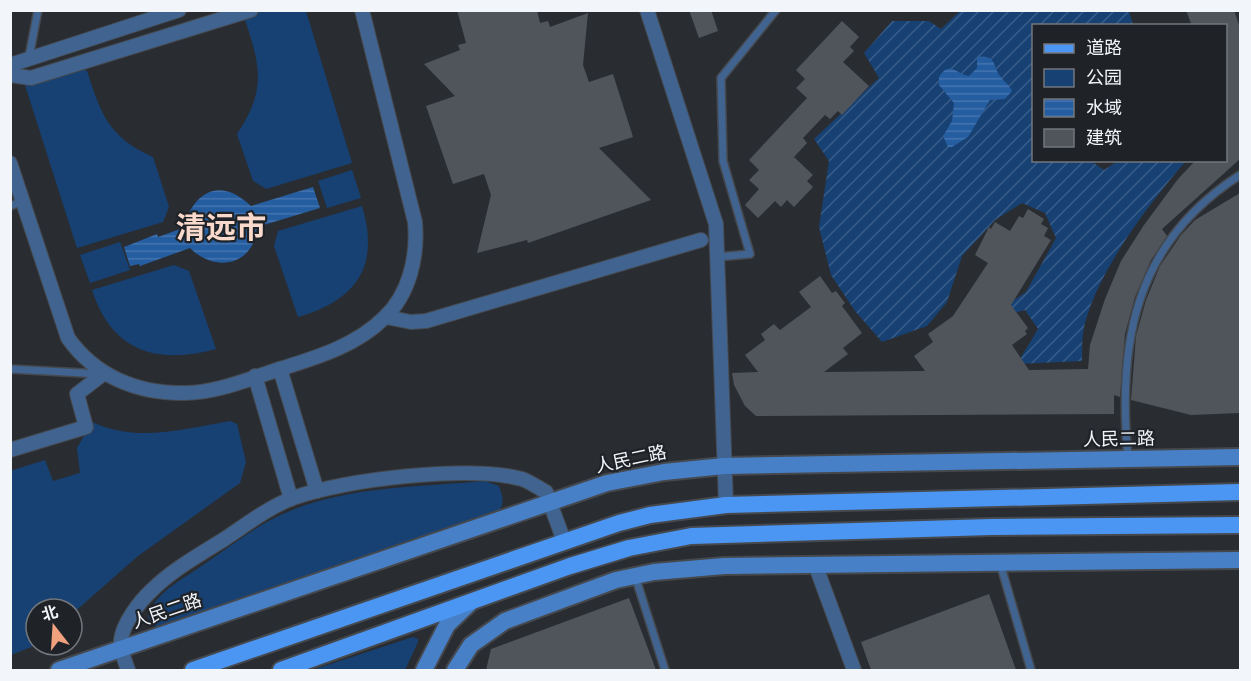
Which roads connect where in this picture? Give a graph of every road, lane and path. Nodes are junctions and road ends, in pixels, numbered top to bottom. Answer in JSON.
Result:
{"nodes":[{"id":1,"x":38,"y":10,"type":"edge"},
{"id":2,"x":179,"y":10,"type":"edge"},
{"id":3,"x":251,"y":10,"type":"edge"},
{"id":4,"x":362,"y":10,"type":"edge"},
{"id":5,"x":647,"y":10,"type":"edge"},
{"id":6,"x":777,"y":10,"type":"edge"},
{"id":7,"x":29,"y":57,"type":"junction"},
{"id":8,"x":10,"y":65,"type":"edge"},
{"id":9,"x":10,"y":75,"type":"edge"},
{"id":10,"x":10,"y":163,"type":"edge"},
{"id":11,"x":1240,"y":175,"type":"edge"},
{"id":12,"x":17,"y":203,"type":"edge"},
{"id":13,"x":701,"y":240,"type":"dead end"},
{"id":14,"x":717,"y":257,"type":"junction"},
{"id":15,"x":386,"y":317,"type":"junction"},
{"id":16,"x":10,"y":369,"type":"edge"},
{"id":17,"x":280,"y":369,"type":"junction"},
{"id":18,"x":103,"y":374,"type":"junction"},
{"id":19,"x":255,"y":376,"type":"junction"},
{"id":20,"x":10,"y":450,"type":"edge"},
{"id":21,"x":1240,"y":457,"type":"edge"},
{"id":22,"x":1128,"y":459,"type":"junction"},
{"id":23,"x":724,"y":466,"type":"junction"},
{"id":24,"x":317,"y":491,"type":"junction"},
{"id":25,"x":1240,"y":492,"type":"edge"},
{"id":26,"x":992,"y":498,"type":"junction"},
{"id":27,"x":291,"y":499,"type":"junction"},
{"id":28,"x":552,"y":501,"type":"junction"},
{"id":29,"x":726,"y":505,"type":"junction"},
{"id":30,"x":1240,"y":525,"type":"edge"},
{"id":31,"x":991,"y":527,"type":"junction"},
{"id":32,"x":564,"y":540,"type":"junction"},
{"id":33,"x":1240,"y":560,"type":"edge"},
{"id":34,"x":999,"y":563,"type":"junction"},
{"id":35,"x":815,"y":564,"type":"junction"},
{"id":36,"x":634,"y":576,"type":"junction"},
{"id":37,"x":481,"y":596,"type":"junction"},
{"id":38,"x":122,"y":649,"type":"junction"},
{"id":39,"x":59,"y":670,"type":"edge"},
{"id":40,"x":128,"y":670,"type":"edge"},
{"id":41,"x":193,"y":670,"type":"edge"},
{"id":42,"x":281,"y":670,"type":"edge"},
{"id":43,"x":424,"y":670,"type":"edge"},
{"id":44,"x":455,"y":670,"type":"edge"},
{"id":45,"x":665,"y":670,"type":"edge"},
{"id":46,"x":854,"y":670,"type":"edge"},
{"id":47,"x":1031,"y":670,"type":"edge"}],
"edges":[{"from":1,"to":7,"type":"lane"},
{"from":2,"to":7,"type":"street"},
{"from":3,"to":9,"type":"street"},
{"from":4,"to":15,"type":"street"},
{"from":5,"to":14,"type":"street"},
{"from":6,"to":14,"type":"lane"},
{"from":7,"to":8,"type":"street"},
{"from":10,"to":12,"type":"street"},
{"from":11,"to":22,"type":"lane"},
{"from":12,"to":18,"type":"street"},
{"from":13,"to":15,"type":"street"},
{"from":14,"to":23,"type":"street"},
{"from":15,"to":17,"type":"street"},
{"from":16,"to":18,"type":"lane"},
{"from":17,"to":19,"type":"street"},
{"from":17,"to":24,"type":"street"},
{"from":18,"to":19,"type":"street"},
{"from":18,"to":20,"type":"street"},
{"from":19,"to":27,"type":"street"},
{"from":21,"to":22,"type":"main road","name":"人民二路"},
{"from":22,"to":23,"type":"main road","name":"人民二路"},
{"from":23,"to":28,"type":"main road","name":"人民二路"},
{"from":23,"to":29,"type":"street"},
{"from":24,"to":27,"type":"street"},
{"from":24,"to":28,"type":"street"},
{"from":25,"to":26,"type":"main road"},
{"from":26,"to":29,"type":"main road"},
{"from":26,"to":31,"type":"main road"},
{"from":27,"to":38,"type":"street"},
{"from":28,"to":32,"type":"street"},
{"from":28,"to":38,"type":"main road","name":"人民二路"},
{"from":29,"to":32,"type":"main road"},
{"from":30,"to":31,"type":"main road"},
{"from":31,"to":37,"type":"main road"},
{"from":32,"to":41,"type":"main road"},
{"from":33,"to":34,"type":"main road"},
{"from":34,"to":35,"type":"main road"},
{"from":34,"to":47,"type":"lane"},
{"from":35,"to":36,"type":"main road"},
{"from":35,"to":46,"type":"street"},
{"from":36,"to":44,"type":"main road"},
{"from":36,"to":45,"type":"lane"},
{"from":37,"to":42,"type":"main road"},
{"from":37,"to":43,"type":"main road"},
{"from":38,"to":39,"type":"main road","name":"人民二路"},
{"from":38,"to":40,"type":"street"}]}
